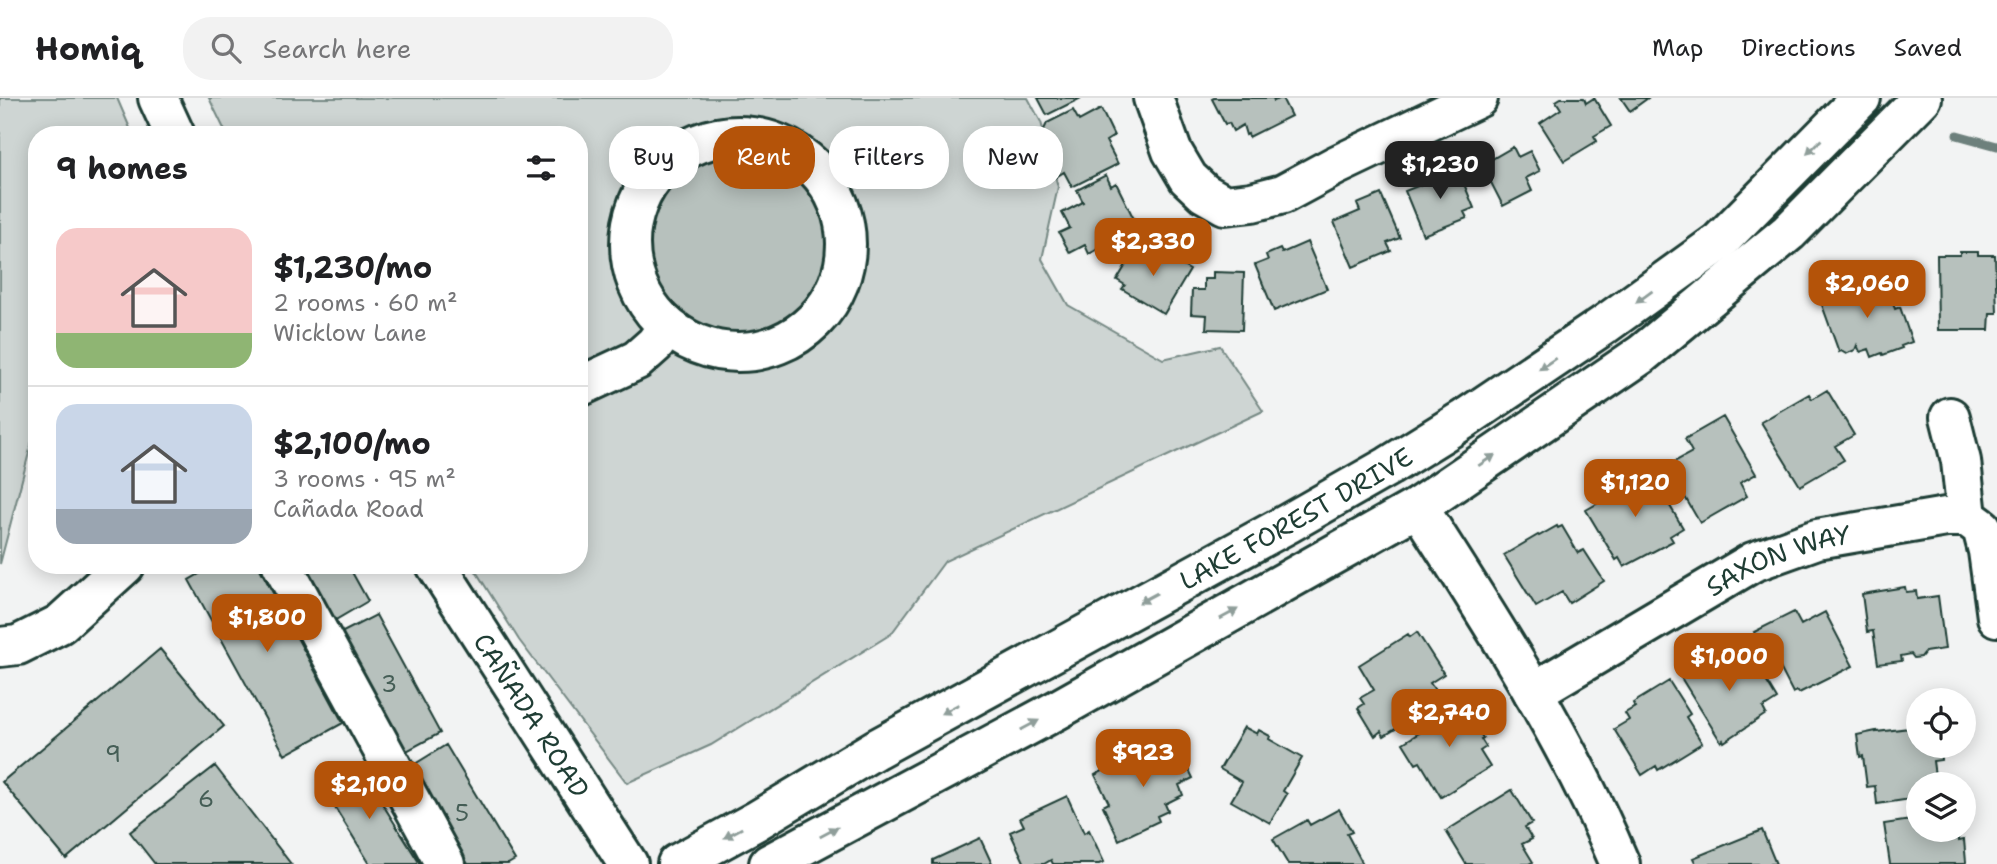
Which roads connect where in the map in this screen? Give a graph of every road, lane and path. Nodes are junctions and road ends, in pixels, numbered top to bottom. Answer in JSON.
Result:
{"nodes":[{"id":1,"x":158,"y":98,"type":"edge"},
{"id":2,"x":1153,"y":98,"type":"edge"},
{"id":3,"x":1861,"y":98,"type":"edge"},
{"id":4,"x":1902,"y":98,"type":"edge"},
{"id":5,"x":1922,"y":98,"type":"edge"},
{"id":6,"x":1474,"y":99,"type":"edge"},
{"id":7,"x":171,"y":126,"type":"edge"},
{"id":8,"x":1832,"y":190,"type":"junction"},
{"id":9,"x":667,"y":327,"type":"junction"},
{"id":10,"x":588,"y":383,"type":"edge"},
{"id":11,"x":1950,"y":417,"type":"dead end"},
{"id":12,"x":1464,"y":420,"type":"junction"},
{"id":13,"x":1418,"y":507,"type":"junction"},
{"id":14,"x":1967,"y":517,"type":"junction"},
{"id":15,"x":1289,"y":523,"type":"junction"},
{"id":16,"x":115,"y":574,"type":"edge"},
{"id":17,"x":287,"y":574,"type":"edge"},
{"id":18,"x":442,"y":574,"type":"edge"},
{"id":19,"x":1997,"y":617,"type":"edge"},
{"id":20,"x":0,"y":647,"type":"edge"},
{"id":21,"x":1533,"y":692,"type":"junction"},
{"id":22,"x":445,"y":864,"type":"edge"},
{"id":23,"x":628,"y":864,"type":"edge"},
{"id":24,"x":677,"y":864,"type":"edge"},
{"id":25,"x":769,"y":864,"type":"edge"},
{"id":26,"x":1620,"y":864,"type":"edge"}],
"edges":[{"from":1,"to":7,"type":"main road"},
{"from":2,"to":6,"type":"main road"},
{"from":3,"to":12,"type":"main road","name":"LAKE FOREST DRIVE","one_way":true},
{"from":4,"to":8,"type":"main road"},
{"from":5,"to":8,"type":"main road","name":"LAKE FOREST DRIVE"},
{"from":13,"to":8,"type":"main road","name":"LAKE FOREST DRIVE","one_way":true},
{"from":9,"to":9,"type":"main road"},
{"from":9,"to":10,"type":"main road"},
{"from":11,"to":14,"type":"main road"},
{"from":12,"to":13,"type":"main road"},
{"from":12,"to":15,"type":"main road","name":"LAKE FOREST DRIVE"},
{"from":13,"to":15,"type":"main road"},
{"from":13,"to":21,"type":"main road"},
{"from":25,"to":13,"type":"main road","name":"LAKE FOREST DRIVE","one_way":true},
{"from":14,"to":19,"type":"main road"},
{"from":14,"to":21,"type":"main road","name":"SAXON WAY"},
{"from":15,"to":24,"type":"main road","name":"LAKE FOREST DRIVE","one_way":true},
{"from":16,"to":20,"type":"main road"},
{"from":17,"to":22,"type":"main road"},
{"from":18,"to":23,"type":"main road","name":"CAÑADA ROAD"},
{"from":21,"to":26,"type":"main road"}]}
